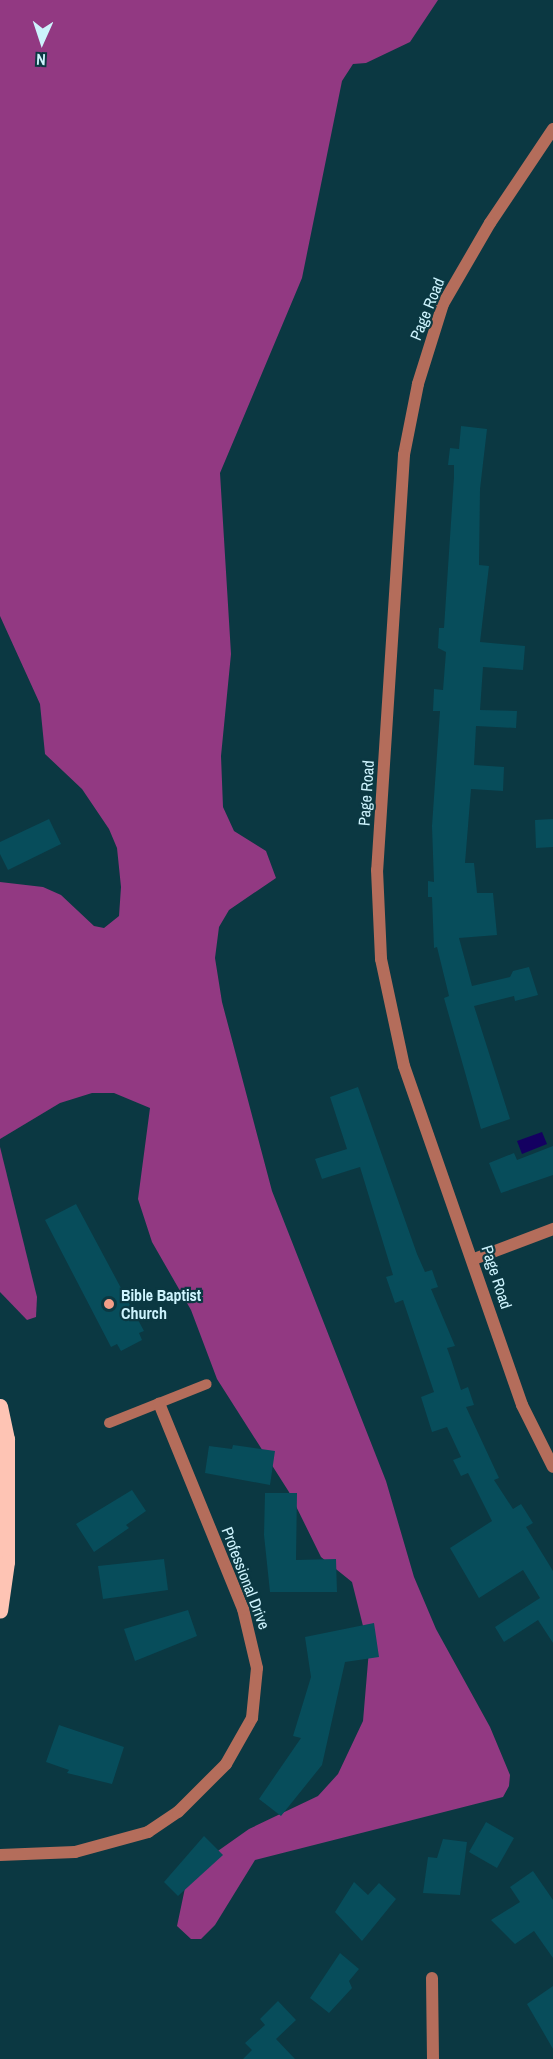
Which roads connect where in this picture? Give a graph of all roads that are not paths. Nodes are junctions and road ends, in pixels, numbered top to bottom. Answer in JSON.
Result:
{"nodes":[{"id":1,"x":553,"y":129,"type":"edge"},
{"id":2,"x":553,"y":1229,"type":"edge"},
{"id":3,"x":474,"y":1259,"type":"junction"},
{"id":4,"x":207,"y":1384,"type":"dead end"},
{"id":5,"x":159,"y":1403,"type":"junction"},
{"id":6,"x":0,"y":1406,"type":"edge"},
{"id":7,"x":109,"y":1423,"type":"dead end"},
{"id":8,"x":553,"y":1467,"type":"edge"},
{"id":9,"x":0,"y":1611,"type":"edge"},
{"id":10,"x":0,"y":1855,"type":"edge"},
{"id":11,"x":432,"y":1978,"type":"dead end"},
{"id":12,"x":433,"y":2059,"type":"edge"}],
"edges":[{"from":1,"to":3,"type":"street","name":"Page Road"},
{"from":2,"to":3,"type":"street"},
{"from":3,"to":8,"type":"street","name":"Page Road"},
{"from":4,"to":5,"type":"lane"},
{"from":5,"to":7,"type":"lane"},
{"from":5,"to":10,"type":"street","name":"Professional Drive"},
{"from":6,"to":9,"type":"main road"},
{"from":11,"to":12,"type":"street"}]}
